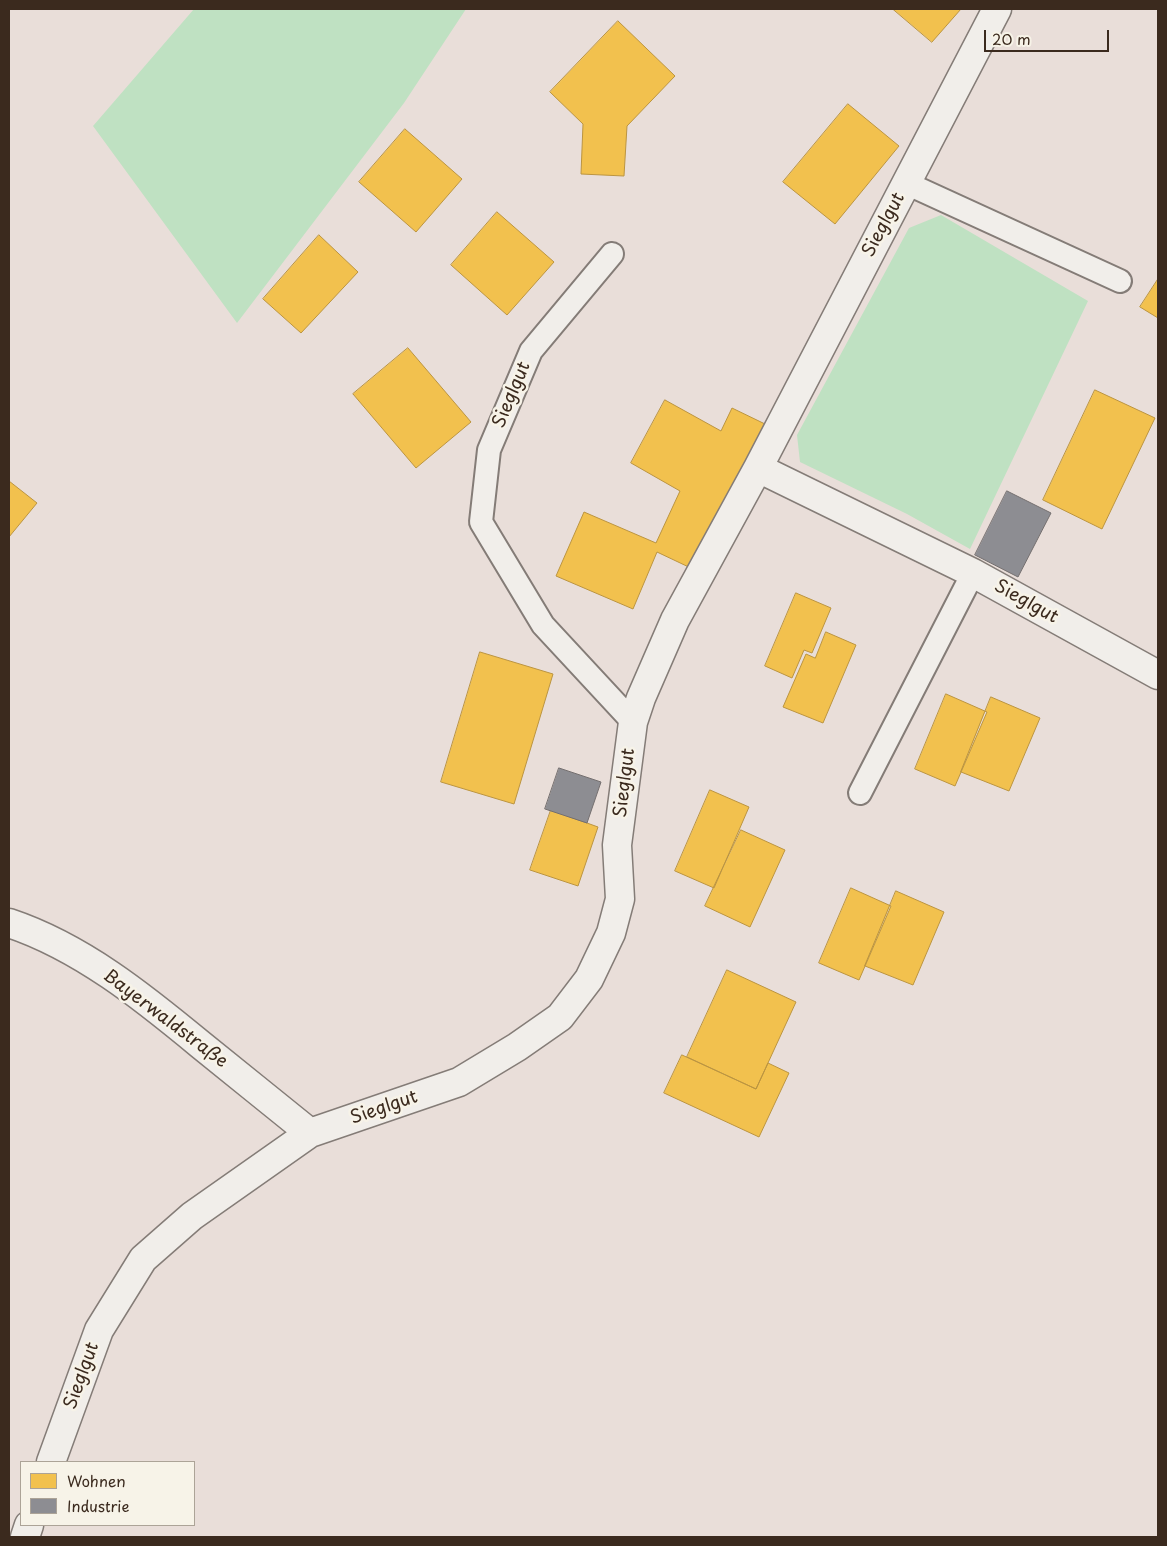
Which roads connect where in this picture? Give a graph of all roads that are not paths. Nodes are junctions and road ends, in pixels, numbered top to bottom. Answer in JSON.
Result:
{"nodes":[{"id":1,"x":997,"y":9,"type":"edge"},
{"id":2,"x":906,"y":183,"type":"junction"},
{"id":3,"x":612,"y":254,"type":"dead end"},
{"id":4,"x":1120,"y":281,"type":"dead end"},
{"id":5,"x":758,"y":468,"type":"junction"},
{"id":6,"x":974,"y":573,"type":"junction"},
{"id":7,"x":1158,"y":675,"type":"edge"},
{"id":8,"x":633,"y":722,"type":"junction"},
{"id":9,"x":860,"y":793,"type":"dead end"},
{"id":10,"x":9,"y":923,"type":"edge"},
{"id":11,"x":310,"y":1133,"type":"junction"},
{"id":12,"x":52,"y":1461,"type":"edge"}],
"edges":[{"from":1,"to":2,"type":"street","name":"Sieglgut"},
{"from":2,"to":4,"type":"lane"},
{"from":2,"to":5,"type":"street","name":"Sieglgut"},
{"from":3,"to":8,"type":"lane","name":"Sieglgut"},
{"from":5,"to":6,"type":"street","name":"Sieglgut"},
{"from":5,"to":8,"type":"street","name":"Sieglgut"},
{"from":6,"to":7,"type":"street","name":"Sieglgut"},
{"from":6,"to":9,"type":"lane"},
{"from":8,"to":11,"type":"street","name":"Sieglgut"},
{"from":10,"to":11,"type":"street","name":"Bayerwaldstraße"},
{"from":11,"to":12,"type":"street","name":"Sieglgut"}]}
